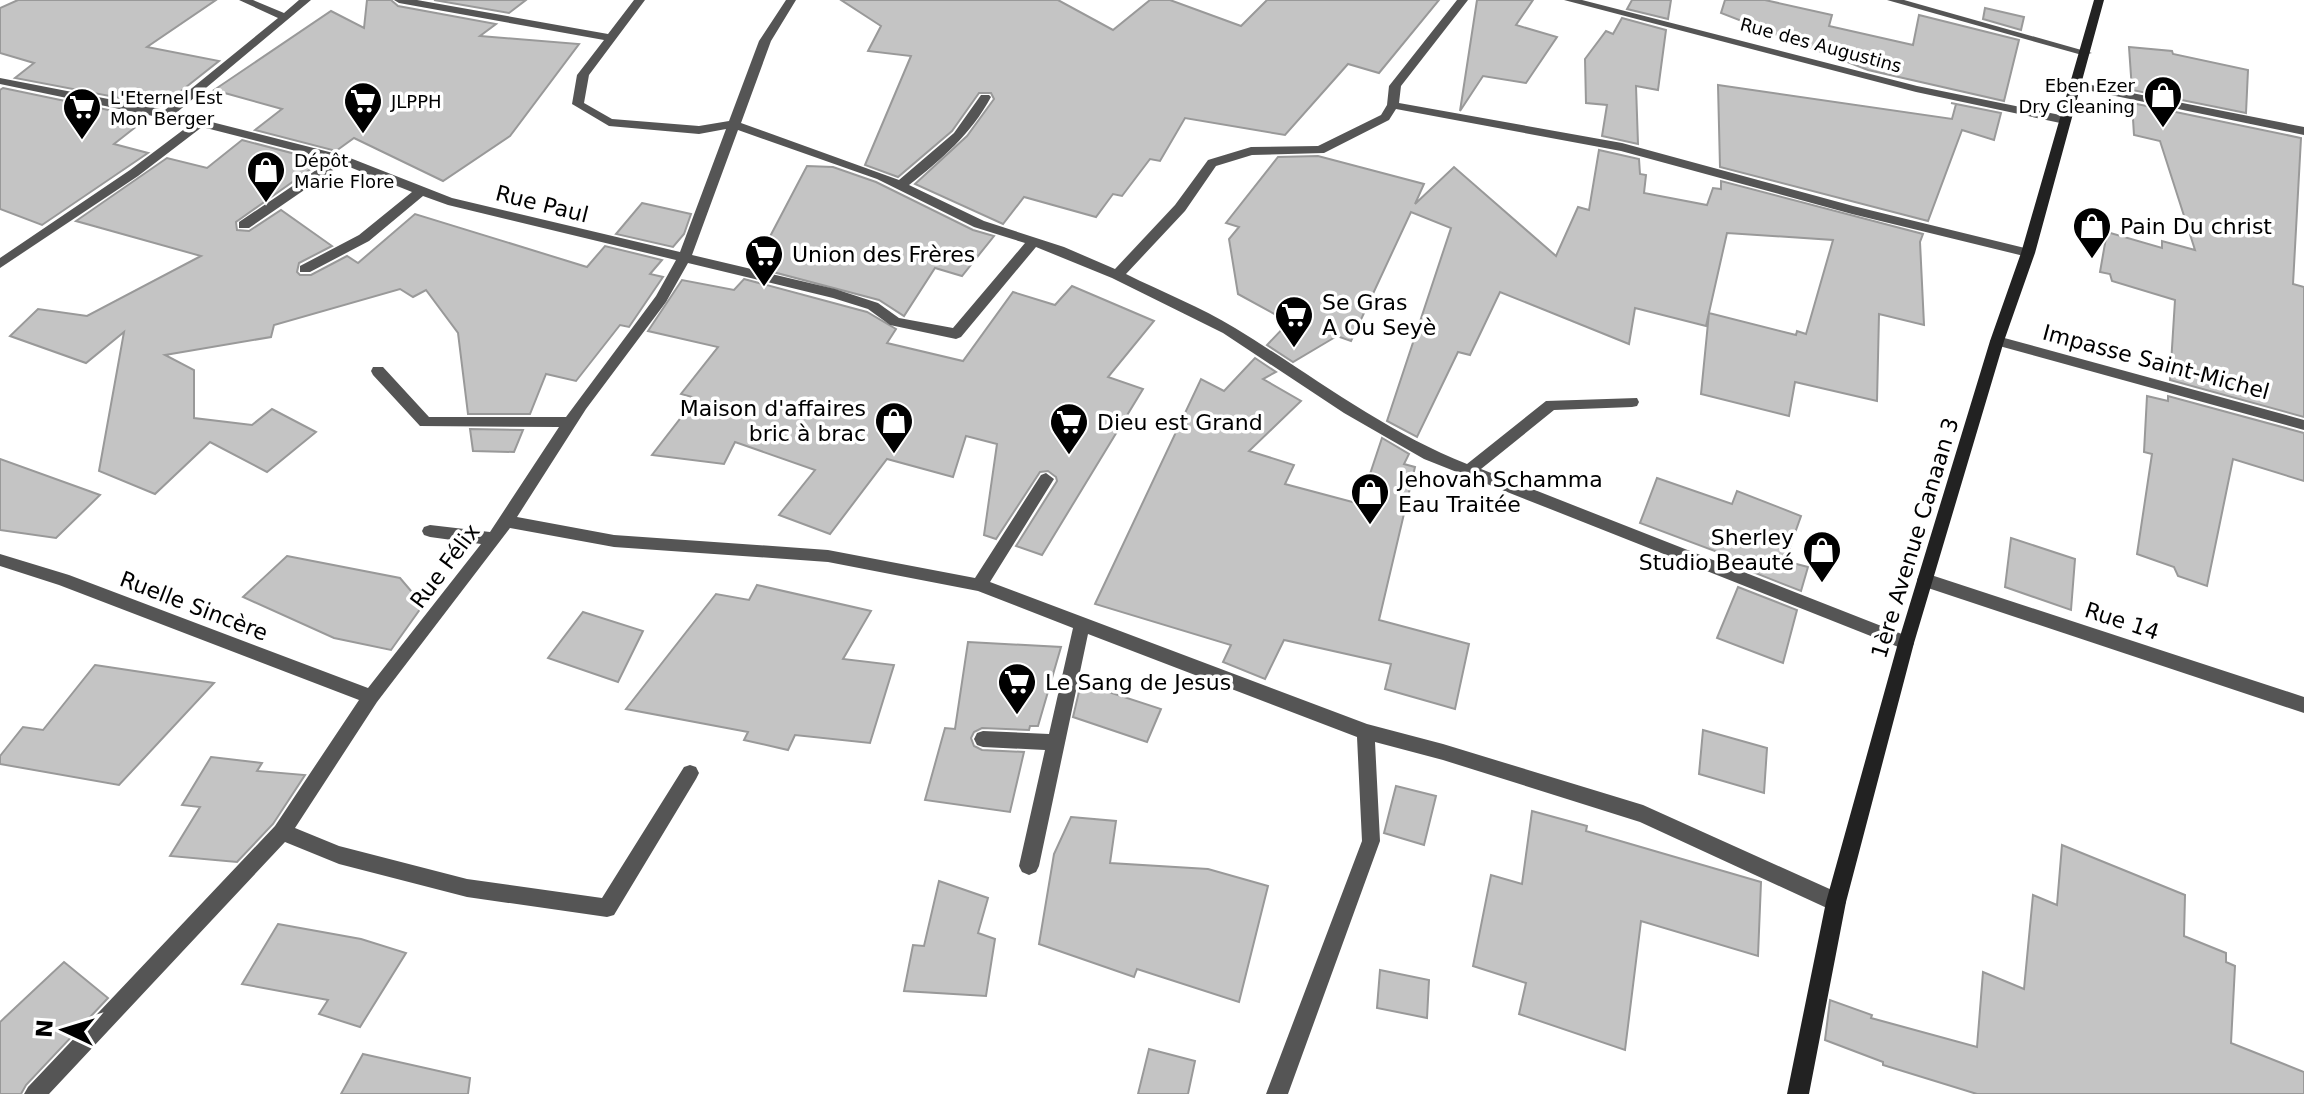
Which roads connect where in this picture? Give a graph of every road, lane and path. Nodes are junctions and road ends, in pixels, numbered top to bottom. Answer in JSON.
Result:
{"nodes":[{"id":1,"x":244,"y":0,"type":"edge"},
{"id":2,"x":306,"y":0,"type":"edge"},
{"id":3,"x":399,"y":0,"type":"edge"},
{"id":4,"x":640,"y":0,"type":"edge"},
{"id":5,"x":791,"y":0,"type":"edge"},
{"id":6,"x":1463,"y":0,"type":"edge"},
{"id":7,"x":1569,"y":0,"type":"edge"},
{"id":8,"x":1892,"y":0,"type":"edge"},
{"id":9,"x":2099,"y":0,"type":"edge"},
{"id":10,"x":285,"y":17,"type":"junction"},
{"id":11,"x":610,"y":38,"type":"junction"},
{"id":12,"x":2086,"y":53,"type":"junction"},
{"id":13,"x":0,"y":81,"type":"edge"},
{"id":14,"x":2076,"y":85,"type":"junction"},
{"id":15,"x":985,"y":97,"type":"dead end"},
{"id":16,"x":1393,"y":105,"type":"junction"},
{"id":17,"x":167,"y":114,"type":"junction"},
{"id":18,"x":2065,"y":120,"type":"junction"},
{"id":19,"x":199,"y":123,"type":"junction"},
{"id":20,"x":733,"y":124,"type":"junction"},
{"id":21,"x":2304,"y":131,"type":"edge"},
{"id":22,"x":341,"y":159,"type":"junction"},
{"id":23,"x":900,"y":185,"type":"junction"},
{"id":24,"x":421,"y":191,"type":"junction"},
{"id":25,"x":244,"y":225,"type":"dead end"},
{"id":26,"x":1033,"y":242,"type":"junction"},
{"id":27,"x":2028,"y":253,"type":"junction"},
{"id":28,"x":685,"y":257,"type":"junction"},
{"id":29,"x":0,"y":264,"type":"edge"},
{"id":30,"x":305,"y":269,"type":"dead end"},
{"id":31,"x":1117,"y":275,"type":"junction"},
{"id":32,"x":1997,"y":341,"type":"junction"},
{"id":33,"x":378,"y":371,"type":"dead end"},
{"id":34,"x":1632,"y":402,"type":"dead end"},
{"id":35,"x":581,"y":405,"type":"junction"},
{"id":36,"x":2304,"y":425,"type":"edge"},
{"id":37,"x":1469,"y":471,"type":"junction"},
{"id":38,"x":1046,"y":479,"type":"dead end"},
{"id":39,"x":500,"y":528,"type":"junction"},
{"id":40,"x":430,"y":531,"type":"dead end"},
{"id":41,"x":0,"y":560,"type":"edge"},
{"id":42,"x":1925,"y":580,"type":"junction"},
{"id":43,"x":979,"y":585,"type":"junction"},
{"id":44,"x":1082,"y":623,"type":"junction"},
{"id":45,"x":1906,"y":643,"type":"junction"},
{"id":46,"x":371,"y":697,"type":"junction"},
{"id":47,"x":2304,"y":705,"type":"edge"},
{"id":48,"x":1366,"y":732,"type":"junction"},
{"id":49,"x":983,"y":739,"type":"dead end"},
{"id":50,"x":1055,"y":742,"type":"junction"},
{"id":51,"x":690,"y":773,"type":"dead end"},
{"id":52,"x":282,"y":832,"type":"junction"},
{"id":53,"x":1029,"y":866,"type":"dead end"},
{"id":54,"x":1836,"y":902,"type":"junction"},
{"id":55,"x":35,"y":1094,"type":"edge"},
{"id":56,"x":1277,"y":1094,"type":"edge"},
{"id":57,"x":1798,"y":1094,"type":"edge"}],
"edges":[{"from":1,"to":10,"type":"street"},
{"from":2,"to":10,"type":"street"},
{"from":3,"to":11,"type":"street"},
{"from":4,"to":11,"type":"street"},
{"from":5,"to":20,"type":"street","name":"Rue Félix"},
{"from":6,"to":16,"type":"street"},
{"from":7,"to":18,"type":"street","name":"Rue des Augustins"},
{"from":8,"to":12,"type":"street"},
{"from":9,"to":12,"type":"main road","name":"1ère Avenue Canaan 3"},
{"from":10,"to":17,"type":"street"},
{"from":11,"to":20,"type":"street"},
{"from":12,"to":14,"type":"main road","name":"1ère Avenue Canaan 3"},
{"from":13,"to":17,"type":"street","name":"Rue Paul"},
{"from":14,"to":18,"type":"main road","name":"1ère Avenue Canaan 3"},
{"from":14,"to":21,"type":"street"},
{"from":15,"to":23,"type":"street"},
{"from":16,"to":27,"type":"street"},
{"from":16,"to":31,"type":"street"},
{"from":17,"to":19,"type":"street","name":"Rue Paul"},
{"from":18,"to":27,"type":"main road","name":"1ère Avenue Canaan 3"},
{"from":19,"to":22,"type":"street","name":"Rue Paul"},
{"from":19,"to":29,"type":"street"},
{"from":20,"to":23,"type":"street"},
{"from":20,"to":28,"type":"street","name":"Rue Félix"},
{"from":22,"to":24,"type":"street","name":"Rue Paul"},
{"from":22,"to":25,"type":"street"},
{"from":23,"to":26,"type":"street"},
{"from":24,"to":28,"type":"street","name":"Rue Paul"},
{"from":24,"to":30,"type":"street"},
{"from":26,"to":28,"type":"street","name":"Rue Paul"},
{"from":26,"to":31,"type":"street"},
{"from":27,"to":32,"type":"main road","name":"1ère Avenue Canaan 3"},
{"from":28,"to":35,"type":"street","name":"Rue Félix"},
{"from":31,"to":37,"type":"street"},
{"from":32,"to":36,"type":"street","name":"Impasse Saint-Michel"},
{"from":32,"to":42,"type":"main road","name":"1ère Avenue Canaan 3"},
{"from":33,"to":35,"type":"street"},
{"from":34,"to":37,"type":"street"},
{"from":35,"to":39,"type":"street","name":"Rue Félix"},
{"from":37,"to":45,"type":"street"},
{"from":38,"to":43,"type":"street"},
{"from":39,"to":40,"type":"street"},
{"from":39,"to":43,"type":"street"},
{"from":39,"to":46,"type":"street","name":"Rue Félix"},
{"from":41,"to":46,"type":"street","name":"Ruelle Sincère"},
{"from":42,"to":45,"type":"main road","name":"1ère Avenue Canaan 3"},
{"from":42,"to":47,"type":"street","name":"Rue 14"},
{"from":43,"to":44,"type":"street"},
{"from":44,"to":48,"type":"street"},
{"from":44,"to":50,"type":"street"},
{"from":45,"to":54,"type":"main road","name":"1ère Avenue Canaan 3"},
{"from":46,"to":52,"type":"street","name":"Rue Félix"},
{"from":48,"to":54,"type":"street"},
{"from":48,"to":56,"type":"street"},
{"from":49,"to":50,"type":"street"},
{"from":50,"to":53,"type":"street"},
{"from":51,"to":52,"type":"street"},
{"from":52,"to":55,"type":"street","name":"Rue Félix"},
{"from":54,"to":57,"type":"main road","name":"1ère Avenue Canaan 3"}]}
